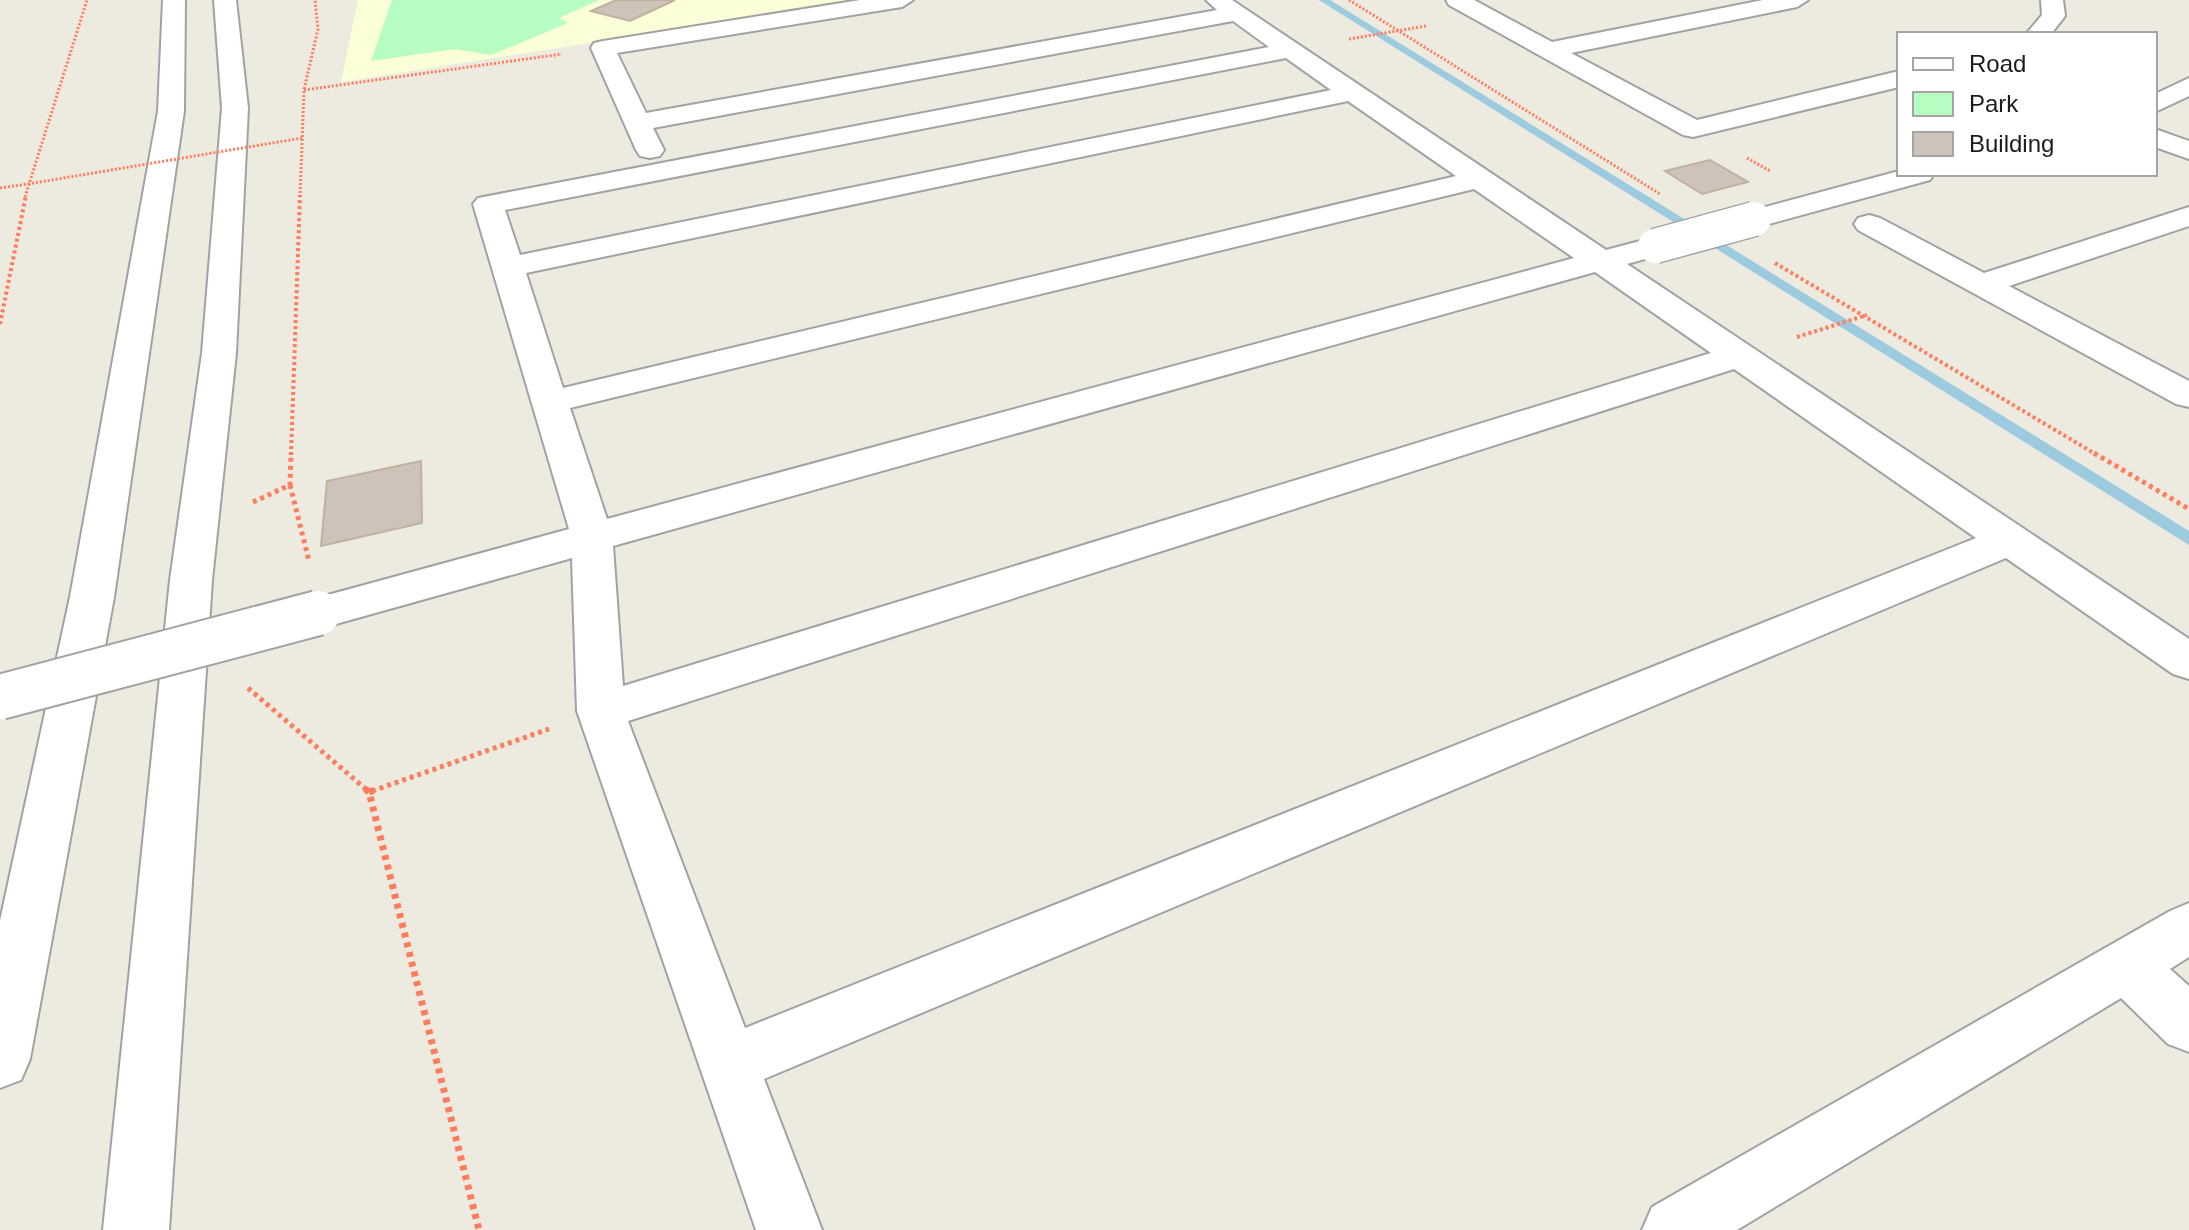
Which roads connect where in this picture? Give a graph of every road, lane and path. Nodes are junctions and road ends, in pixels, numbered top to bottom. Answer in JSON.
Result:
{"nodes":[{"id":1,"x":87,"y":0,"type":"edge"},
{"id":2,"x":174,"y":0,"type":"edge"},
{"id":3,"x":225,"y":0,"type":"edge"},
{"id":4,"x":902,"y":0,"type":"edge"},
{"id":5,"x":1457,"y":0,"type":"edge"},
{"id":6,"x":1797,"y":0,"type":"edge"},
{"id":7,"x":2052,"y":0,"type":"edge"},
{"id":8,"x":1226,"y":7,"type":"edge"},
{"id":9,"x":1483,"y":15,"type":"junction"},
{"id":10,"x":2040,"y":32,"type":"edge"},
{"id":11,"x":603,"y":48,"type":"junction"},
{"id":12,"x":1289,"y":50,"type":"junction"},
{"id":13,"x":1549,"y":50,"type":"junction"},
{"id":14,"x":1897,"y":79,"type":"edge"},
{"id":15,"x":2189,"y":86,"type":"edge"},
{"id":16,"x":304,"y":90,"type":"dead end"},
{"id":17,"x":1352,"y":93,"type":"junction"},
{"id":18,"x":2157,"y":103,"type":"edge"},
{"id":19,"x":638,"y":123,"type":"junction"},
{"id":20,"x":1693,"y":129,"type":"junction"},
{"id":21,"x":302,"y":138,"type":"dead end"},
{"id":22,"x":2157,"y":138,"type":"edge"},
{"id":23,"x":2189,"y":151,"type":"edge"},
{"id":24,"x":659,"y":171,"type":"junction"},
{"id":25,"x":1913,"y":176,"type":"edge"},
{"id":26,"x":1480,"y":179,"type":"junction"},
{"id":27,"x":28,"y":184,"type":"junction"},
{"id":28,"x":0,"y":188,"type":"edge"},
{"id":29,"x":1823,"y":200,"type":"junction"},
{"id":30,"x":2189,"y":216,"type":"edge"},
{"id":31,"x":1869,"y":224,"type":"dead end"},
{"id":32,"x":1599,"y":261,"type":"junction"},
{"id":33,"x":508,"y":267,"type":"junction"},
{"id":34,"x":1980,"y":285,"type":"junction"},
{"id":35,"x":1867,"y":315,"type":"dead end"},
{"id":36,"x":0,"y":324,"type":"edge"},
{"id":37,"x":1739,"y":356,"type":"junction"},
{"id":38,"x":2189,"y":396,"type":"edge"},
{"id":39,"x":550,"y":402,"type":"junction"},
{"id":40,"x":290,"y":485,"type":"dead end"},
{"id":41,"x":592,"y":537,"type":"junction"},
{"id":42,"x":2010,"y":540,"type":"junction"},
{"id":43,"x":314,"y":592,"type":"junction"},
{"id":44,"x":2189,"y":662,"type":"edge"},
{"id":45,"x":0,"y":697,"type":"edge"},
{"id":46,"x":601,"y":711,"type":"junction"},
{"id":47,"x":369,"y":792,"type":"dead end"},
{"id":48,"x":2189,"y":928,"type":"edge"},
{"id":49,"x":2126,"y":965,"type":"junction"},
{"id":50,"x":2189,"y":1024,"type":"edge"},
{"id":51,"x":0,"y":1059,"type":"edge"},
{"id":52,"x":729,"y":1064,"type":"junction"},
{"id":53,"x":136,"y":1230,"type":"edge"},
{"id":54,"x":789,"y":1230,"type":"edge"},
{"id":55,"x":1675,"y":1230,"type":"edge"}],
"edges":[{"from":1,"to":27,"type":"path"},
{"from":2,"to":51,"type":"street"},
{"from":3,"to":53,"type":"street"},
{"from":4,"to":11,"type":"street"},
{"from":5,"to":9,"type":"street"},
{"from":6,"to":13,"type":"street"},
{"from":7,"to":10,"type":"street"},
{"from":8,"to":12,"type":"street"},
{"from":8,"to":19,"type":"street"},
{"from":9,"to":12,"type":"path"},
{"from":9,"to":13,"type":"street"},
{"from":11,"to":16,"type":"path"},
{"from":11,"to":19,"type":"street"},
{"from":12,"to":17,"type":"street"},
{"from":12,"to":24,"type":"street"},
{"from":13,"to":20,"type":"street"},
{"from":14,"to":20,"type":"street"},
{"from":15,"to":18,"type":"street"},
{"from":17,"to":26,"type":"street"},
{"from":17,"to":33,"type":"street"},
{"from":19,"to":24,"type":"street"},
{"from":20,"to":29,"type":"path"},
{"from":21,"to":27,"type":"path","bridge":true},
{"from":22,"to":23,"type":"street"},
{"from":24,"to":33,"type":"street"},
{"from":25,"to":29,"type":"street"},
{"from":26,"to":32,"type":"street"},
{"from":26,"to":39,"type":"street"},
{"from":27,"to":28,"type":"path"},
{"from":27,"to":36,"type":"path"},
{"from":29,"to":32,"type":"street","bridge":true},
{"from":30,"to":34,"type":"street"},
{"from":31,"to":34,"type":"street"},
{"from":32,"to":37,"type":"street"},
{"from":32,"to":41,"type":"street"},
{"from":33,"to":39,"type":"street"},
{"from":34,"to":38,"type":"street"},
{"from":35,"to":37,"type":"path"},
{"from":37,"to":42,"type":"street"},
{"from":37,"to":46,"type":"street"},
{"from":39,"to":41,"type":"street"},
{"from":40,"to":43,"type":"path"},
{"from":41,"to":43,"type":"street"},
{"from":41,"to":46,"type":"street"},
{"from":42,"to":44,"type":"street"},
{"from":42,"to":52,"type":"street"},
{"from":43,"to":45,"type":"street","bridge":true},
{"from":46,"to":47,"type":"path"},
{"from":46,"to":52,"type":"street"},
{"from":48,"to":49,"type":"street"},
{"from":49,"to":50,"type":"street"},
{"from":49,"to":55,"type":"street"},
{"from":52,"to":54,"type":"street"}]}
